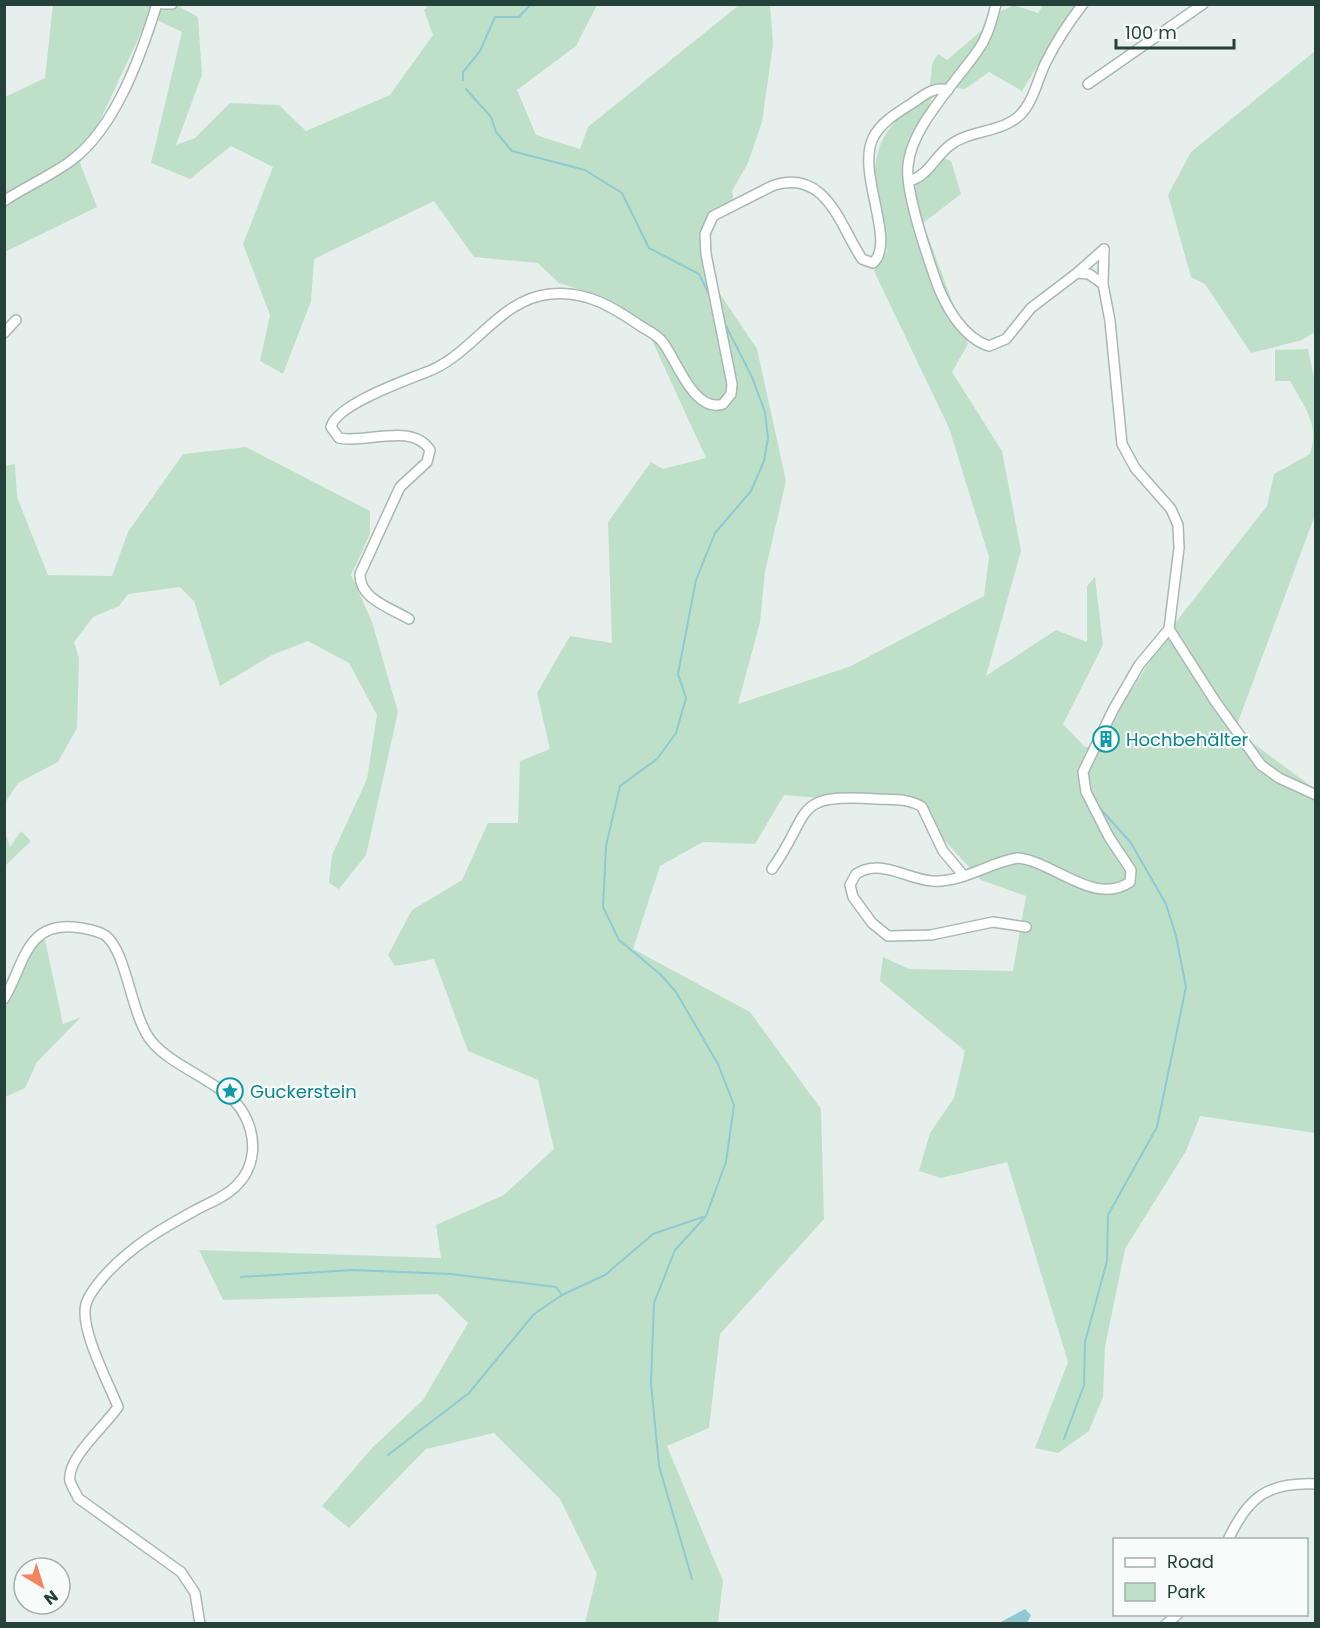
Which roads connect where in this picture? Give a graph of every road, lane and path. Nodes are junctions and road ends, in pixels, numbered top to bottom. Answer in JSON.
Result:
{"nodes":[{"id":1,"x":157,"y":4,"type":"edge"},
{"id":2,"x":163,"y":4,"type":"edge"},
{"id":3,"x":172,"y":4,"type":"edge"},
{"id":4,"x":996,"y":4,"type":"edge"},
{"id":5,"x":1083,"y":4,"type":"edge"},
{"id":6,"x":1203,"y":4,"type":"edge"},
{"id":7,"x":1088,"y":84,"type":"dead end"},
{"id":8,"x":948,"y":90,"type":"junction"},
{"id":9,"x":909,"y":182,"type":"junction"},
{"id":10,"x":4,"y":201,"type":"edge"},
{"id":11,"x":1077,"y":273,"type":"junction"},
{"id":12,"x":1103,"y":284,"type":"junction"},
{"id":13,"x":16,"y":320,"type":"dead end"},
{"id":14,"x":4,"y":333,"type":"edge"},
{"id":15,"x":409,"y":619,"type":"dead end"},
{"id":16,"x":1169,"y":630,"type":"junction"},
{"id":17,"x":1316,"y":795,"type":"edge"},
{"id":18,"x":772,"y":869,"type":"dead end"},
{"id":19,"x":964,"y":876,"type":"junction"},
{"id":20,"x":1026,"y":927,"type":"dead end"},
{"id":21,"x":4,"y":999,"type":"edge"},
{"id":22,"x":1316,"y":1484,"type":"edge"},
{"id":23,"x":1228,"y":1538,"type":"edge"},
{"id":24,"x":200,"y":1623,"type":"edge"}],
"edges":[{"from":1,"to":10,"type":"street"},
{"from":2,"to":3,"type":"street"},
{"from":4,"to":8,"type":"street"},
{"from":5,"to":9,"type":"street"},
{"from":6,"to":7,"type":"street"},
{"from":8,"to":9,"type":"street"},
{"from":8,"to":15,"type":"street"},
{"from":9,"to":11,"type":"street"},
{"from":11,"to":12,"type":"street"},
{"from":11,"to":12,"type":"street"},
{"from":12,"to":16,"type":"street"},
{"from":13,"to":14,"type":"street"},
{"from":16,"to":17,"type":"street"},
{"from":16,"to":19,"type":"street"},
{"from":18,"to":19,"type":"street"},
{"from":19,"to":20,"type":"street"},
{"from":21,"to":24,"type":"street"},
{"from":22,"to":23,"type":"street"}]}
